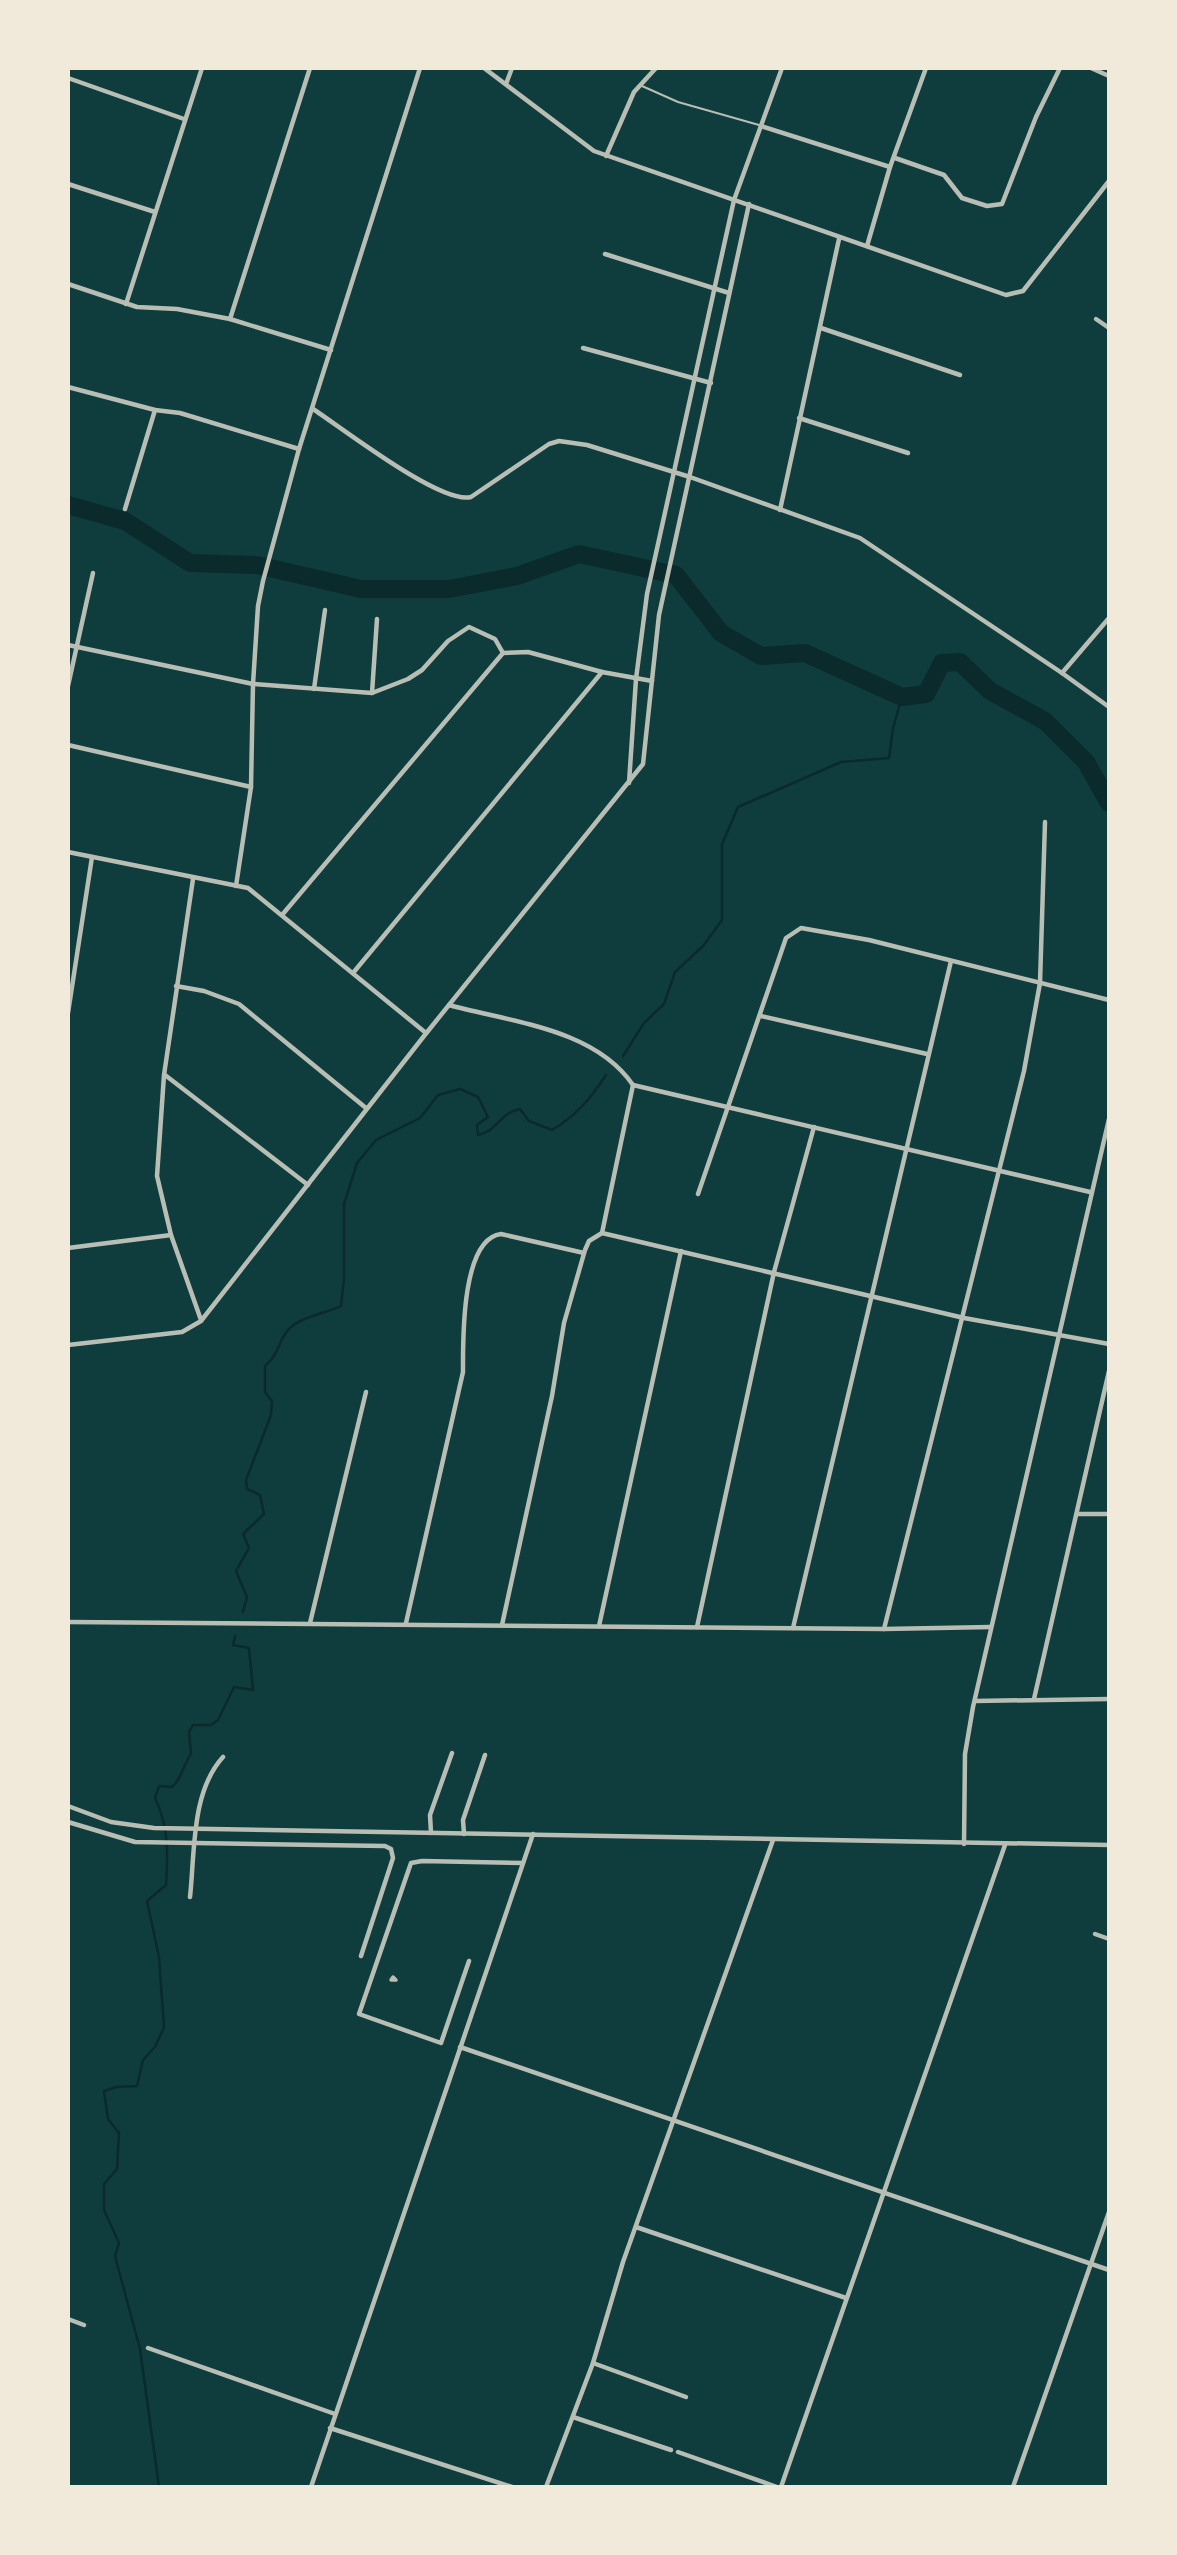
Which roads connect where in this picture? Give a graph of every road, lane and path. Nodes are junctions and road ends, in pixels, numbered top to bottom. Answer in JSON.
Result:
{"nodes":[{"id":1,"x":202,"y":68,"type":"edge"},
{"id":2,"x":310,"y":68,"type":"edge"},
{"id":3,"x":420,"y":68,"type":"edge"},
{"id":4,"x":484,"y":68,"type":"edge"},
{"id":5,"x":512,"y":68,"type":"edge"},
{"id":6,"x":656,"y":68,"type":"edge"},
{"id":7,"x":782,"y":68,"type":"edge"},
{"id":8,"x":926,"y":68,"type":"edge"},
{"id":9,"x":1060,"y":68,"type":"edge"},
{"id":10,"x":1091,"y":68,"type":"edge"},
{"id":11,"x":1109,"y":76,"type":"edge"},
{"id":12,"x":68,"y":78,"type":"edge"},
{"id":13,"x":506,"y":84,"type":"junction"},
{"id":14,"x":641,"y":85,"type":"junction"},
{"id":15,"x":184,"y":119,"type":"junction"},
{"id":16,"x":761,"y":126,"type":"junction"},
{"id":17,"x":606,"y":156,"type":"junction"},
{"id":18,"x":895,"y":158,"type":"junction"},
{"id":19,"x":890,"y":167,"type":"junction"},
{"id":20,"x":1109,"y":180,"type":"edge"},
{"id":21,"x":68,"y":184,"type":"edge"},
{"id":22,"x":734,"y":200,"type":"junction"},
{"id":23,"x":748,"y":204,"type":"junction"},
{"id":24,"x":155,"y":212,"type":"junction"},
{"id":25,"x":839,"y":239,"type":"junction"},
{"id":26,"x":867,"y":246,"type":"junction"},
{"id":27,"x":605,"y":254,"type":"dead end"},
{"id":28,"x":68,"y":285,"type":"edge"},
{"id":29,"x":713,"y":289,"type":"junction"},
{"id":30,"x":729,"y":293,"type":"junction"},
{"id":31,"x":126,"y":304,"type":"junction"},
{"id":32,"x":230,"y":319,"type":"junction"},
{"id":33,"x":1096,"y":319,"type":"dead end"},
{"id":34,"x":821,"y":328,"type":"junction"},
{"id":35,"x":1109,"y":328,"type":"edge"},
{"id":36,"x":583,"y":348,"type":"dead end"},
{"id":37,"x":331,"y":350,"type":"junction"},
{"id":38,"x":960,"y":375,"type":"dead end"},
{"id":39,"x":696,"y":379,"type":"junction"},
{"id":40,"x":711,"y":383,"type":"junction"},
{"id":41,"x":68,"y":387,"type":"edge"},
{"id":42,"x":313,"y":409,"type":"junction"},
{"id":43,"x":155,"y":410,"type":"junction"},
{"id":44,"x":799,"y":418,"type":"junction"},
{"id":45,"x":299,"y":449,"type":"junction"},
{"id":46,"x":908,"y":453,"type":"dead end"},
{"id":47,"x":674,"y":472,"type":"junction"},
{"id":48,"x":690,"y":477,"type":"junction"},
{"id":49,"x":125,"y":509,"type":"dead end"},
{"id":50,"x":780,"y":510,"type":"junction"},
{"id":51,"x":93,"y":573,"type":"dead end"},
{"id":52,"x":325,"y":610,"type":"dead end"},
{"id":53,"x":1109,"y":618,"type":"edge"},
{"id":54,"x":377,"y":619,"type":"dead end"},
{"id":55,"x":68,"y":645,"type":"edge"},
{"id":56,"x":76,"y":647,"type":"junction"},
{"id":57,"x":503,"y":653,"type":"junction"},
{"id":58,"x":602,"y":673,"type":"junction"},
{"id":59,"x":1062,"y":673,"type":"junction"},
{"id":60,"x":636,"y":679,"type":"junction"},
{"id":61,"x":652,"y":681,"type":"junction"},
{"id":62,"x":253,"y":684,"type":"junction"},
{"id":63,"x":68,"y":686,"type":"edge"},
{"id":64,"x":314,"y":689,"type":"junction"},
{"id":65,"x":372,"y":693,"type":"junction"},
{"id":66,"x":1109,"y":707,"type":"edge"},
{"id":67,"x":68,"y":745,"type":"edge"},
{"id":68,"x":629,"y":785,"type":"junction"},
{"id":69,"x":251,"y":787,"type":"junction"},
{"id":70,"x":1045,"y":822,"type":"dead end"},
{"id":71,"x":68,"y":852,"type":"edge"},
{"id":72,"x":92,"y":857,"type":"junction"},
{"id":73,"x":194,"y":879,"type":"junction"},
{"id":74,"x":236,"y":886,"type":"junction"},
{"id":75,"x":282,"y":915,"type":"junction"},
{"id":76,"x":951,"y":961,"type":"junction"},
{"id":77,"x":353,"y":973,"type":"junction"},
{"id":78,"x":1040,"y":984,"type":"junction"},
{"id":79,"x":176,"y":986,"type":"junction"},
{"id":80,"x":1109,"y":999,"type":"edge"},
{"id":81,"x":449,"y":1005,"type":"junction"},
{"id":82,"x":68,"y":1013,"type":"edge"},
{"id":83,"x":761,"y":1016,"type":"junction"},
{"id":84,"x":426,"y":1033,"type":"junction"},
{"id":85,"x":927,"y":1054,"type":"junction"},
{"id":86,"x":164,"y":1075,"type":"junction"},
{"id":87,"x":633,"y":1085,"type":"junction"},
{"id":88,"x":728,"y":1107,"type":"junction"},
{"id":89,"x":366,"y":1108,"type":"junction"},
{"id":90,"x":1109,"y":1119,"type":"edge"},
{"id":91,"x":814,"y":1127,"type":"junction"},
{"id":92,"x":904,"y":1150,"type":"junction"},
{"id":93,"x":1000,"y":1172,"type":"junction"},
{"id":94,"x":307,"y":1185,"type":"junction"},
{"id":95,"x":1090,"y":1192,"type":"junction"},
{"id":96,"x":698,"y":1194,"type":"dead end"},
{"id":97,"x":602,"y":1233,"type":"junction"},
{"id":98,"x":171,"y":1235,"type":"junction"},
{"id":99,"x":68,"y":1248,"type":"edge"},
{"id":100,"x":681,"y":1251,"type":"junction"},
{"id":101,"x":584,"y":1253,"type":"junction"},
{"id":102,"x":774,"y":1272,"type":"junction"},
{"id":103,"x":870,"y":1296,"type":"junction"},
{"id":104,"x":964,"y":1318,"type":"junction"},
{"id":105,"x":201,"y":1321,"type":"junction"},
{"id":106,"x":1058,"y":1337,"type":"junction"},
{"id":107,"x":1109,"y":1344,"type":"edge"},
{"id":108,"x":68,"y":1345,"type":"edge"},
{"id":109,"x":1109,"y":1371,"type":"edge"},
{"id":110,"x":366,"y":1392,"type":"dead end"},
{"id":111,"x":1078,"y":1514,"type":"junction"},
{"id":112,"x":1109,"y":1514,"type":"edge"},
{"id":113,"x":68,"y":1622,"type":"edge"},
{"id":114,"x":310,"y":1623,"type":"junction"},
{"id":115,"x":407,"y":1623,"type":"junction"},
{"id":116,"x":502,"y":1625,"type":"junction"},
{"id":117,"x":599,"y":1627,"type":"junction"},
{"id":118,"x":696,"y":1627,"type":"junction"},
{"id":119,"x":991,"y":1627,"type":"junction"},
{"id":120,"x":793,"y":1628,"type":"junction"},
{"id":121,"x":884,"y":1629,"type":"junction"},
{"id":122,"x":1034,"y":1699,"type":"junction"},
{"id":123,"x":1109,"y":1699,"type":"edge"},
{"id":124,"x":975,"y":1701,"type":"junction"},
{"id":125,"x":452,"y":1753,"type":"dead end"},
{"id":126,"x":485,"y":1755,"type":"dead end"},
{"id":127,"x":223,"y":1757,"type":"dead end"},
{"id":128,"x":68,"y":1806,"type":"edge"},
{"id":129,"x":68,"y":1822,"type":"edge"},
{"id":130,"x":198,"y":1829,"type":"junction"},
{"id":131,"x":431,"y":1833,"type":"junction"},
{"id":132,"x":464,"y":1833,"type":"junction"},
{"id":133,"x":533,"y":1834,"type":"junction"},
{"id":134,"x":773,"y":1840,"type":"junction"},
{"id":135,"x":195,"y":1843,"type":"junction"},
{"id":136,"x":964,"y":1845,"type":"junction"},
{"id":137,"x":1005,"y":1845,"type":"junction"},
{"id":138,"x":1109,"y":1845,"type":"edge"},
{"id":139,"x":523,"y":1863,"type":"junction"},
{"id":140,"x":190,"y":1897,"type":"dead end"},
{"id":141,"x":1095,"y":1934,"type":"dead end"},
{"id":142,"x":1109,"y":1939,"type":"edge"},
{"id":143,"x":361,"y":1956,"type":"dead end"},
{"id":144,"x":469,"y":1961,"type":"dead end"},
{"id":145,"x":460,"y":2047,"type":"junction"},
{"id":146,"x":673,"y":2119,"type":"junction"},
{"id":147,"x":883,"y":2192,"type":"junction"},
{"id":148,"x":1109,"y":2212,"type":"edge"},
{"id":149,"x":636,"y":2227,"type":"junction"},
{"id":150,"x":1091,"y":2263,"type":"junction"},
{"id":151,"x":1109,"y":2270,"type":"edge"},
{"id":152,"x":846,"y":2298,"type":"junction"},
{"id":153,"x":68,"y":2319,"type":"edge"},
{"id":154,"x":84,"y":2325,"type":"dead end"},
{"id":155,"x":148,"y":2348,"type":"dead end"},
{"id":156,"x":593,"y":2363,"type":"junction"},
{"id":157,"x":686,"y":2397,"type":"dead end"},
{"id":158,"x":335,"y":2414,"type":"junction"},
{"id":159,"x":573,"y":2417,"type":"junction"},
{"id":160,"x":330,"y":2428,"type":"junction"},
{"id":161,"x":671,"y":2450,"type":"dead end"},
{"id":162,"x":678,"y":2452,"type":"dead end"},
{"id":163,"x":311,"y":2487,"type":"edge"},
{"id":164,"x":512,"y":2487,"type":"edge"},
{"id":165,"x":546,"y":2487,"type":"edge"},
{"id":166,"x":779,"y":2487,"type":"edge"},
{"id":167,"x":1013,"y":2487,"type":"edge"}],
"edges":[{"from":1,"to":15,"type":"street"},
{"from":2,"to":32,"type":"street"},
{"from":3,"to":37,"type":"street"},
{"from":4,"to":13,"type":"street"},
{"from":5,"to":13,"type":"street"},
{"from":6,"to":14,"type":"street"},
{"from":7,"to":16,"type":"street"},
{"from":8,"to":18,"type":"street"},
{"from":9,"to":18,"type":"street"},
{"from":10,"to":11,"type":"street"},
{"from":12,"to":15,"type":"street"},
{"from":13,"to":17,"type":"street"},
{"from":14,"to":16,"type":"lane"},
{"from":14,"to":17,"type":"street"},
{"from":15,"to":24,"type":"street"},
{"from":16,"to":19,"type":"street"},
{"from":16,"to":22,"type":"street"},
{"from":17,"to":22,"type":"street"},
{"from":18,"to":19,"type":"street"},
{"from":19,"to":26,"type":"street"},
{"from":20,"to":26,"type":"street"},
{"from":21,"to":24,"type":"street"},
{"from":22,"to":23,"type":"street"},
{"from":22,"to":29,"type":"street"},
{"from":23,"to":25,"type":"street"},
{"from":23,"to":30,"type":"street"},
{"from":24,"to":31,"type":"street"},
{"from":25,"to":26,"type":"street"},
{"from":25,"to":34,"type":"street"},
{"from":27,"to":29,"type":"street"},
{"from":28,"to":31,"type":"street"},
{"from":29,"to":30,"type":"street"},
{"from":29,"to":39,"type":"street"},
{"from":30,"to":40,"type":"street"},
{"from":31,"to":32,"type":"street"},
{"from":32,"to":37,"type":"street"},
{"from":33,"to":35,"type":"street"},
{"from":34,"to":38,"type":"street"},
{"from":34,"to":44,"type":"street"},
{"from":36,"to":39,"type":"street"},
{"from":37,"to":42,"type":"street"},
{"from":39,"to":40,"type":"street"},
{"from":39,"to":47,"type":"street"},
{"from":40,"to":48,"type":"street"},
{"from":41,"to":43,"type":"street"},
{"from":42,"to":45,"type":"street"},
{"from":42,"to":47,"type":"street"},
{"from":43,"to":45,"type":"street"},
{"from":43,"to":49,"type":"street"},
{"from":44,"to":46,"type":"street"},
{"from":44,"to":50,"type":"street"},
{"from":45,"to":62,"type":"street"},
{"from":47,"to":48,"type":"street"},
{"from":47,"to":60,"type":"street"},
{"from":48,"to":50,"type":"street"},
{"from":48,"to":61,"type":"street"},
{"from":50,"to":59,"type":"street"},
{"from":51,"to":56,"type":"street"},
{"from":52,"to":64,"type":"street"},
{"from":53,"to":59,"type":"street"},
{"from":54,"to":65,"type":"street"},
{"from":55,"to":56,"type":"street"},
{"from":56,"to":62,"type":"street"},
{"from":56,"to":63,"type":"street"},
{"from":57,"to":58,"type":"street"},
{"from":57,"to":65,"type":"street"},
{"from":57,"to":75,"type":"street"},
{"from":58,"to":60,"type":"street"},
{"from":58,"to":77,"type":"street"},
{"from":59,"to":66,"type":"street"},
{"from":60,"to":61,"type":"street"},
{"from":60,"to":68,"type":"street"},
{"from":61,"to":68,"type":"street"},
{"from":62,"to":64,"type":"street"},
{"from":62,"to":69,"type":"street"},
{"from":64,"to":65,"type":"street"},
{"from":67,"to":69,"type":"street"},
{"from":68,"to":81,"type":"street"},
{"from":69,"to":74,"type":"street"},
{"from":70,"to":78,"type":"street"},
{"from":71,"to":72,"type":"street"},
{"from":72,"to":73,"type":"street"},
{"from":72,"to":82,"type":"street"},
{"from":73,"to":74,"type":"street"},
{"from":73,"to":79,"type":"street"},
{"from":74,"to":75,"type":"street"},
{"from":75,"to":77,"type":"street"},
{"from":76,"to":78,"type":"street"},
{"from":76,"to":83,"type":"street"},
{"from":76,"to":85,"type":"street"},
{"from":77,"to":84,"type":"street"},
{"from":78,"to":80,"type":"street"},
{"from":78,"to":93,"type":"street"},
{"from":79,"to":86,"type":"street"},
{"from":79,"to":89,"type":"street"},
{"from":81,"to":84,"type":"street"},
{"from":81,"to":87,"type":"street"},
{"from":83,"to":85,"type":"street"},
{"from":83,"to":88,"type":"street"},
{"from":84,"to":89,"type":"street"},
{"from":85,"to":92,"type":"street"},
{"from":86,"to":94,"type":"street"},
{"from":86,"to":98,"type":"street"},
{"from":87,"to":88,"type":"street"},
{"from":87,"to":97,"type":"street"},
{"from":88,"to":91,"type":"street"},
{"from":88,"to":96,"type":"street"},
{"from":89,"to":94,"type":"street"},
{"from":90,"to":95,"type":"street"},
{"from":91,"to":92,"type":"street"},
{"from":91,"to":102,"type":"street"},
{"from":92,"to":93,"type":"street"},
{"from":92,"to":103,"type":"street"},
{"from":93,"to":95,"type":"street"},
{"from":93,"to":104,"type":"street"},
{"from":94,"to":105,"type":"street"},
{"from":95,"to":106,"type":"street"},
{"from":97,"to":100,"type":"street"},
{"from":97,"to":101,"type":"street"},
{"from":98,"to":99,"type":"street"},
{"from":98,"to":105,"type":"street"},
{"from":100,"to":102,"type":"street"},
{"from":100,"to":117,"type":"street"},
{"from":101,"to":115,"type":"street"},
{"from":101,"to":116,"type":"street"},
{"from":102,"to":103,"type":"street"},
{"from":102,"to":118,"type":"street"},
{"from":103,"to":104,"type":"street"},
{"from":103,"to":120,"type":"street"},
{"from":104,"to":106,"type":"street"},
{"from":104,"to":121,"type":"street"},
{"from":105,"to":108,"type":"street"},
{"from":106,"to":107,"type":"street"},
{"from":106,"to":119,"type":"street"},
{"from":109,"to":111,"type":"street"},
{"from":110,"to":114,"type":"street"},
{"from":111,"to":112,"type":"street"},
{"from":111,"to":122,"type":"street"},
{"from":113,"to":114,"type":"street"},
{"from":114,"to":115,"type":"street"},
{"from":115,"to":116,"type":"street"},
{"from":116,"to":117,"type":"street"},
{"from":117,"to":118,"type":"street"},
{"from":118,"to":120,"type":"street"},
{"from":119,"to":121,"type":"street"},
{"from":119,"to":124,"type":"street"},
{"from":120,"to":121,"type":"street"},
{"from":122,"to":123,"type":"street"},
{"from":122,"to":124,"type":"street"},
{"from":124,"to":136,"type":"street"},
{"from":125,"to":131,"type":"street"},
{"from":126,"to":132,"type":"street"},
{"from":127,"to":130,"type":"street"},
{"from":128,"to":130,"type":"street"},
{"from":129,"to":135,"type":"street"},
{"from":130,"to":131,"type":"street"},
{"from":130,"to":135,"type":"street"},
{"from":131,"to":132,"type":"street"},
{"from":132,"to":133,"type":"street"},
{"from":133,"to":134,"type":"street"},
{"from":133,"to":139,"type":"street"},
{"from":134,"to":136,"type":"street"},
{"from":134,"to":146,"type":"street"},
{"from":135,"to":140,"type":"street"},
{"from":135,"to":143,"type":"street"},
{"from":136,"to":137,"type":"street"},
{"from":137,"to":138,"type":"street"},
{"from":137,"to":147,"type":"street"},
{"from":139,"to":144,"type":"street"},
{"from":139,"to":145,"type":"street"},
{"from":141,"to":142,"type":"street"},
{"from":145,"to":146,"type":"street"},
{"from":145,"to":158,"type":"street"},
{"from":146,"to":147,"type":"street"},
{"from":146,"to":149,"type":"street"},
{"from":147,"to":150,"type":"street"},
{"from":147,"to":152,"type":"street"},
{"from":148,"to":150,"type":"street"},
{"from":149,"to":152,"type":"street"},
{"from":149,"to":156,"type":"street"},
{"from":150,"to":151,"type":"street"},
{"from":150,"to":167,"type":"street"},
{"from":152,"to":166,"type":"street"},
{"from":153,"to":154,"type":"street"},
{"from":155,"to":158,"type":"street"},
{"from":156,"to":157,"type":"street"},
{"from":156,"to":159,"type":"street"},
{"from":158,"to":160,"type":"street"},
{"from":159,"to":161,"type":"street"},
{"from":159,"to":165,"type":"street"},
{"from":160,"to":163,"type":"street"},
{"from":160,"to":164,"type":"street"},
{"from":162,"to":166,"type":"street"}]}
